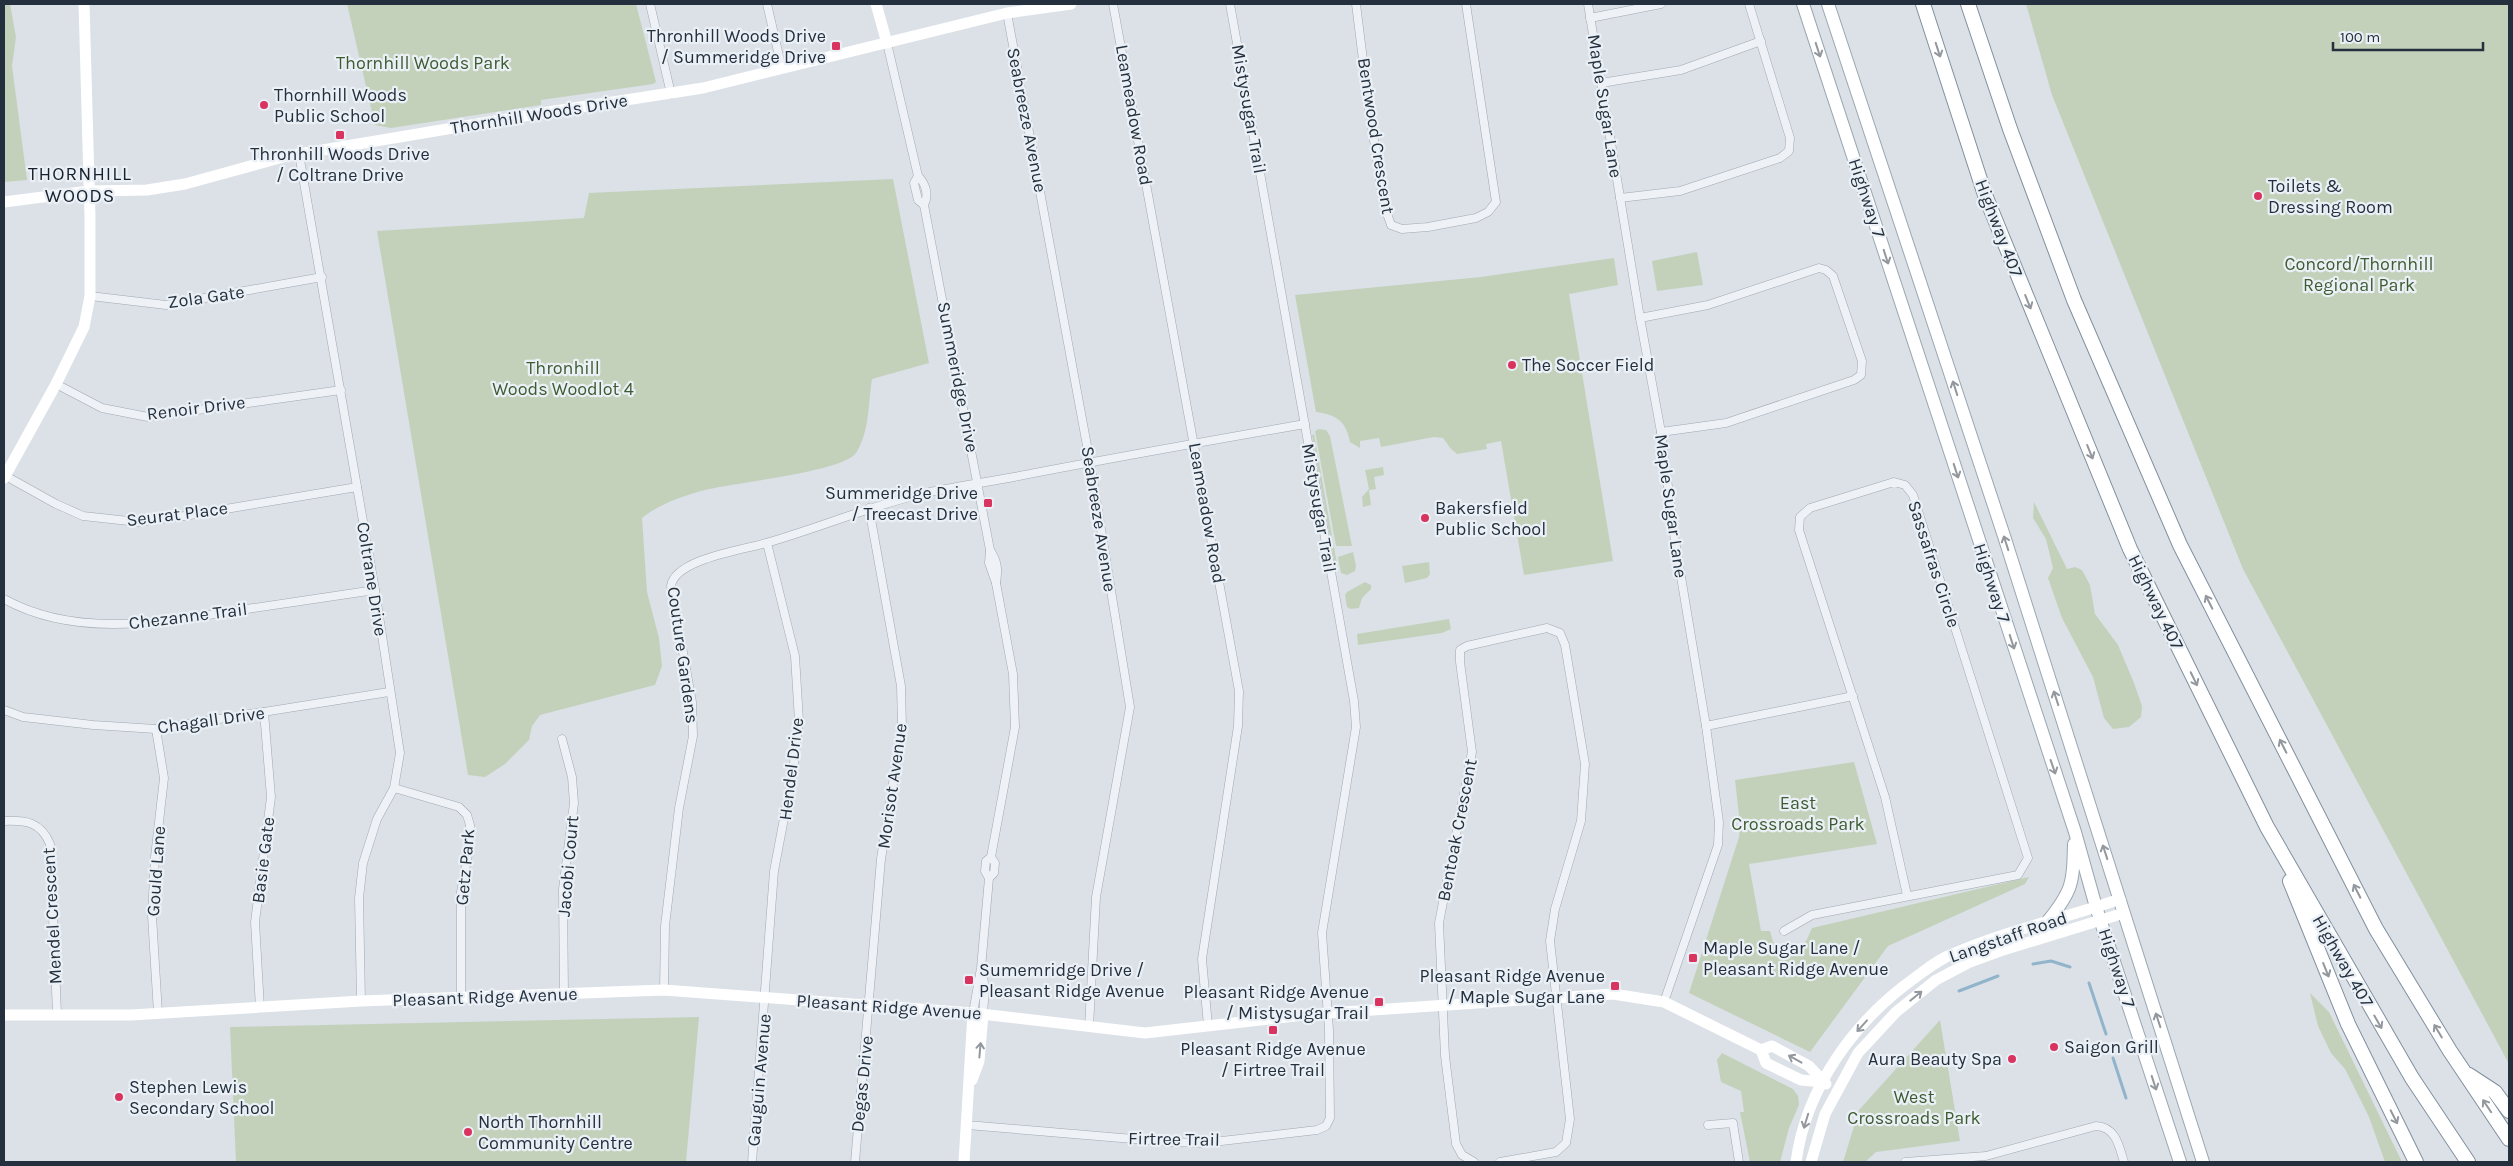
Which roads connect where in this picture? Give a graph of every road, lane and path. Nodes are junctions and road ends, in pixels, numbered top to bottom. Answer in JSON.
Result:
{"nodes":[{"id":1,"x":84,"y":4,"type":"edge"},
{"id":2,"x":650,"y":4,"type":"edge"},
{"id":3,"x":767,"y":4,"type":"edge"},
{"id":4,"x":876,"y":4,"type":"edge"},
{"id":5,"x":1071,"y":4,"type":"edge"},
{"id":6,"x":1113,"y":4,"type":"edge"},
{"id":7,"x":1230,"y":4,"type":"edge"},
{"id":8,"x":1356,"y":4,"type":"edge"},
{"id":9,"x":1466,"y":4,"type":"edge"},
{"id":10,"x":1588,"y":4,"type":"edge"},
{"id":11,"x":1661,"y":4,"type":"edge"},
{"id":12,"x":1749,"y":4,"type":"edge"},
{"id":13,"x":1803,"y":4,"type":"edge"},
{"id":14,"x":1828,"y":4,"type":"edge"},
{"id":15,"x":1923,"y":4,"type":"edge"},
{"id":16,"x":1968,"y":4,"type":"edge"},
{"id":17,"x":1007,"y":13,"type":"junction"},
{"id":18,"x":1590,"y":18,"type":"junction"},
{"id":19,"x":1761,"y":41,"type":"junction"},
{"id":20,"x":887,"y":43,"type":"junction"},
{"id":21,"x":782,"y":69,"type":"junction"},
{"id":22,"x":1601,"y":83,"type":"junction"},
{"id":23,"x":671,"y":94,"type":"junction"},
{"id":24,"x":299,"y":154,"type":"junction"},
{"id":25,"x":89,"y":191,"type":"junction"},
{"id":26,"x":1620,"y":198,"type":"junction"},
{"id":27,"x":4,"y":202,"type":"edge"},
{"id":28,"x":322,"y":277,"type":"junction"},
{"id":29,"x":90,"y":296,"type":"junction"},
{"id":30,"x":1640,"y":318,"type":"junction"},
{"id":31,"x":56,"y":384,"type":"junction"},
{"id":32,"x":341,"y":390,"type":"junction"},
{"id":33,"x":1305,"y":424,"type":"junction"},
{"id":34,"x":1661,"y":432,"type":"junction"},
{"id":35,"x":1194,"y":444,"type":"junction"},
{"id":36,"x":1090,"y":462,"type":"junction"},
{"id":37,"x":4,"y":476,"type":"edge"},
{"id":38,"x":977,"y":484,"type":"junction"},
{"id":39,"x":357,"y":487,"type":"junction"},
{"id":40,"x":869,"y":508,"type":"junction"},
{"id":41,"x":767,"y":543,"type":"junction"},
{"id":42,"x":375,"y":590,"type":"junction"},
{"id":43,"x":4,"y":598,"type":"edge"},
{"id":44,"x":389,"y":692,"type":"junction"},
{"id":45,"x":1853,"y":696,"type":"junction"},
{"id":46,"x":4,"y":710,"type":"edge"},
{"id":47,"x":264,"y":712,"type":"junction"},
{"id":48,"x":1706,"y":726,"type":"junction"},
{"id":49,"x":156,"y":729,"type":"junction"},
{"id":50,"x":562,"y":739,"type":"dead end"},
{"id":51,"x":394,"y":788,"type":"junction"},
{"id":52,"x":4,"y":821,"type":"edge"},
{"id":53,"x":2268,"y":828,"type":"junction"},
{"id":54,"x":2075,"y":832,"type":"junction"},
{"id":55,"x":1907,"y":895,"type":"junction"},
{"id":56,"x":2120,"y":899,"type":"junction"},
{"id":57,"x":2096,"y":907,"type":"junction"},
{"id":58,"x":2124,"y":913,"type":"junction"},
{"id":59,"x":2048,"y":920,"type":"junction"},
{"id":60,"x":2101,"y":920,"type":"junction"},
{"id":61,"x":1784,"y":931,"type":"dead end"},
{"id":62,"x":664,"y":990,"type":"junction"},
{"id":63,"x":564,"y":995,"type":"junction"},
{"id":64,"x":1554,"y":996,"type":"junction"},
{"id":65,"x":766,"y":997,"type":"junction"},
{"id":66,"x":461,"y":999,"type":"junction"},
{"id":67,"x":361,"y":1002,"type":"junction"},
{"id":68,"x":1664,"y":1002,"type":"junction"},
{"id":69,"x":870,"y":1006,"type":"junction"},
{"id":70,"x":1442,"y":1006,"type":"junction"},
{"id":71,"x":260,"y":1008,"type":"junction"},
{"id":72,"x":158,"y":1012,"type":"junction"},
{"id":73,"x":978,"y":1013,"type":"junction"},
{"id":74,"x":1327,"y":1013,"type":"junction"},
{"id":75,"x":57,"y":1014,"type":"junction"},
{"id":76,"x":4,"y":1015,"type":"edge"},
{"id":77,"x":1208,"y":1026,"type":"junction"},
{"id":78,"x":1089,"y":1027,"type":"junction"},
{"id":79,"x":1761,"y":1050,"type":"junction"},
{"id":80,"x":2464,"y":1072,"type":"junction"},
{"id":81,"x":1823,"y":1082,"type":"junction"},
{"id":82,"x":1836,"y":1090,"type":"junction"},
{"id":83,"x":2509,"y":1111,"type":"edge"},
{"id":84,"x":967,"y":1125,"type":"junction"},
{"id":85,"x":1708,"y":1125,"type":"dead end"},
{"id":86,"x":2509,"y":1139,"type":"edge"},
{"id":87,"x":752,"y":1162,"type":"edge"},
{"id":88,"x":855,"y":1162,"type":"edge"},
{"id":89,"x":964,"y":1162,"type":"edge"},
{"id":90,"x":1474,"y":1162,"type":"edge"},
{"id":91,"x":1500,"y":1162,"type":"edge"},
{"id":92,"x":1739,"y":1162,"type":"edge"},
{"id":93,"x":1796,"y":1162,"type":"edge"},
{"id":94,"x":1811,"y":1162,"type":"edge"},
{"id":95,"x":1905,"y":1162,"type":"edge"},
{"id":96,"x":2124,"y":1162,"type":"edge"},
{"id":97,"x":2180,"y":1162,"type":"edge"},
{"id":98,"x":2203,"y":1162,"type":"edge"},
{"id":99,"x":2416,"y":1162,"type":"edge"},
{"id":100,"x":2468,"y":1162,"type":"edge"}],
"edges":[{"from":1,"to":25,"type":"street"},
{"from":2,"to":23,"type":"street"},
{"from":3,"to":21,"type":"street"},
{"from":4,"to":20,"type":"street","name":"Summeridge Drive"},
{"from":5,"to":17,"type":"street","name":"Thornhill Woods Drive"},
{"from":6,"to":35,"type":"street","name":"Leameadow Road"},
{"from":7,"to":33,"type":"street","name":"Mistysugar Trail"},
{"from":8,"to":9,"type":"street","name":"Bentwood Crescent"},
{"from":10,"to":18,"type":"street","name":"Maple Sugar Lane"},
{"from":11,"to":18,"type":"street"},
{"from":12,"to":19,"type":"street"},
{"from":13,"to":54,"type":"main road","name":"Highway 7","one_way":true},
{"from":56,"to":14,"type":"main road","name":"Highway 7","one_way":true},
{"from":15,"to":53,"type":"highway","name":"Highway 407","one_way":true},
{"from":80,"to":16,"type":"highway","one_way":true},
{"from":17,"to":20,"type":"street","name":"Thornhill Woods Drive"},
{"from":17,"to":36,"type":"street","name":"Seabreeze Avenue"},
{"from":18,"to":22,"type":"street","name":"Maple Sugar Lane"},
{"from":19,"to":22,"type":"street"},
{"from":19,"to":26,"type":"street"},
{"from":20,"to":21,"type":"street","name":"Thornhill Woods Drive"},
{"from":20,"to":38,"type":"street","name":"Summeridge Drive"},
{"from":21,"to":23,"type":"street","name":"Thornhill Woods Drive"},
{"from":22,"to":26,"type":"street","name":"Maple Sugar Lane"},
{"from":23,"to":24,"type":"street","name":"Thornhill Woods Drive"},
{"from":24,"to":25,"type":"street","name":"Thornhill Woods Drive"},
{"from":24,"to":28,"type":"street","name":"Coltrane Drive"},
{"from":25,"to":27,"type":"street","name":"Thornhill Woods Drive"},
{"from":25,"to":29,"type":"street"},
{"from":26,"to":30,"type":"street","name":"Maple Sugar Lane"},
{"from":28,"to":29,"type":"street","name":"Zola Gate"},
{"from":28,"to":32,"type":"street","name":"Coltrane Drive"},
{"from":29,"to":31,"type":"street"},
{"from":30,"to":34,"type":"street","name":"Maple Sugar Lane"},
{"from":30,"to":34,"type":"street"},
{"from":31,"to":32,"type":"street","name":"Renoir Drive"},
{"from":31,"to":37,"type":"street"},
{"from":32,"to":39,"type":"street","name":"Coltrane Drive"},
{"from":33,"to":35,"type":"street","name":"Couture Gardens"},
{"from":33,"to":74,"type":"street","name":"Mistysugar Trail"},
{"from":34,"to":48,"type":"street","name":"Maple Sugar Lane"},
{"from":35,"to":36,"type":"street","name":"Couture Gardens"},
{"from":35,"to":77,"type":"street","name":"Leameadow Road"},
{"from":36,"to":38,"type":"street","name":"Couture Gardens"},
{"from":36,"to":78,"type":"street","name":"Seabreeze Avenue"},
{"from":37,"to":39,"type":"street","name":"Seurat Place"},
{"from":38,"to":40,"type":"street","name":"Couture Gardens"},
{"from":38,"to":73,"type":"street","name":"Summeridge Drive"},
{"from":39,"to":42,"type":"street","name":"Coltrane Drive"},
{"from":40,"to":41,"type":"street","name":"Couture Gardens"},
{"from":40,"to":69,"type":"street","name":"Morisot Avenue"},
{"from":41,"to":62,"type":"street","name":"Couture Gardens"},
{"from":41,"to":65,"type":"street","name":"Hendel Drive"},
{"from":42,"to":43,"type":"street","name":"Chezanne Trail"},
{"from":42,"to":44,"type":"street","name":"Coltrane Drive"},
{"from":44,"to":47,"type":"street","name":"Chagall Drive"},
{"from":44,"to":51,"type":"street","name":"Coltrane Drive"},
{"from":45,"to":48,"type":"street"},
{"from":45,"to":55,"type":"street","name":"Sassafras Circle"},
{"from":45,"to":55,"type":"street","name":"Sassafras Circle"},
{"from":46,"to":49,"type":"street","name":"Chagall Drive"},
{"from":47,"to":49,"type":"street","name":"Chagall Drive"},
{"from":47,"to":71,"type":"street","name":"Basie Gate"},
{"from":48,"to":68,"type":"street","name":"Maple Sugar Lane"},
{"from":49,"to":72,"type":"street","name":"Gould Lane"},
{"from":50,"to":63,"type":"street","name":"Jacobi Court"},
{"from":51,"to":66,"type":"street","name":"Getz Park"},
{"from":51,"to":67,"type":"street","name":"Coltrane Drive"},
{"from":52,"to":75,"type":"street","name":"Mendel Crescent"},
{"from":53,"to":99,"type":"highway","one_way":true},
{"from":53,"to":100,"type":"highway","name":"Highway 407","one_way":true},
{"from":54,"to":57,"type":"main road","name":"Highway 7"},
{"from":54,"to":59,"type":"main road"},
{"from":55,"to":61,"type":"street","name":"Sassafras Circle"},
{"from":56,"to":57,"type":"street","name":"Langstaff Road"},
{"from":56,"to":58,"type":"main road","name":"Highway 7"},
{"from":57,"to":59,"type":"street","name":"Langstaff Road"},
{"from":57,"to":60,"type":"main road","name":"Highway 7"},
{"from":58,"to":60,"type":"street","name":"Langstaff Road"},
{"from":98,"to":58,"type":"main road","name":"Highway 7","one_way":true},
{"from":59,"to":81,"type":"street","name":"Langstaff Road","one_way":true},
{"from":82,"to":60,"type":"street","name":"Langstaff Road","one_way":true},
{"from":60,"to":97,"type":"main road","name":"Highway 7","one_way":true},
{"from":62,"to":63,"type":"street","name":"Pleasant Ridge Avenue"},
{"from":62,"to":65,"type":"street","name":"Pleasant Ridge Avenue"},
{"from":63,"to":66,"type":"street","name":"Pleasant Ridge Avenue"},
{"from":64,"to":68,"type":"street","name":"Pleasant Ridge Avenue"},
{"from":64,"to":70,"type":"street","name":"Pleasant Ridge Avenue"},
{"from":64,"to":70,"type":"street","name":"Bentoak Crescent"},
{"from":64,"to":91,"type":"street"},
{"from":65,"to":69,"type":"street","name":"Pleasant Ridge Avenue"},
{"from":65,"to":87,"type":"street","name":"Gauguin Avenue"},
{"from":66,"to":67,"type":"street","name":"Pleasant Ridge Avenue"},
{"from":67,"to":71,"type":"street","name":"Pleasant Ridge Avenue"},
{"from":68,"to":79,"type":"street","name":"Pleasant Ridge Avenue"},
{"from":69,"to":73,"type":"street","name":"Pleasant Ridge Avenue"},
{"from":69,"to":88,"type":"street","name":"Degas Drive"},
{"from":70,"to":74,"type":"street","name":"Pleasant Ridge Avenue"},
{"from":70,"to":90,"type":"street"},
{"from":71,"to":72,"type":"street","name":"Pleasant Ridge Avenue"},
{"from":72,"to":75,"type":"street","name":"Pleasant Ridge Avenue"},
{"from":73,"to":78,"type":"street","name":"Pleasant Ridge Avenue"},
{"from":73,"to":84,"type":"street","name":"Summeridge Drive"},
{"from":74,"to":77,"type":"street","name":"Pleasant Ridge Avenue"},
{"from":74,"to":84,"type":"street","name":"Firtree Trail"},
{"from":75,"to":76,"type":"street","name":"Pleasant Ridge Avenue"},
{"from":77,"to":78,"type":"street","name":"Pleasant Ridge Avenue"},
{"from":81,"to":79,"type":"street","name":"Pleasant Ridge Avenue","one_way":true},
{"from":79,"to":81,"type":"street","name":"Pleasant Ridge Avenue"},
{"from":80,"to":83,"type":"highway"},
{"from":86,"to":80,"type":"highway","one_way":true},
{"from":81,"to":82,"type":"street","name":"Pleasant Ridge Avenue"},
{"from":81,"to":93,"type":"street","name":"Langstaff Road","one_way":true},
{"from":82,"to":94,"type":"street","name":"Langstaff Road"},
{"from":84,"to":89,"type":"street","name":"Summeridge Drive"},
{"from":85,"to":92,"type":"street"},
{"from":95,"to":96,"type":"street"}]}
